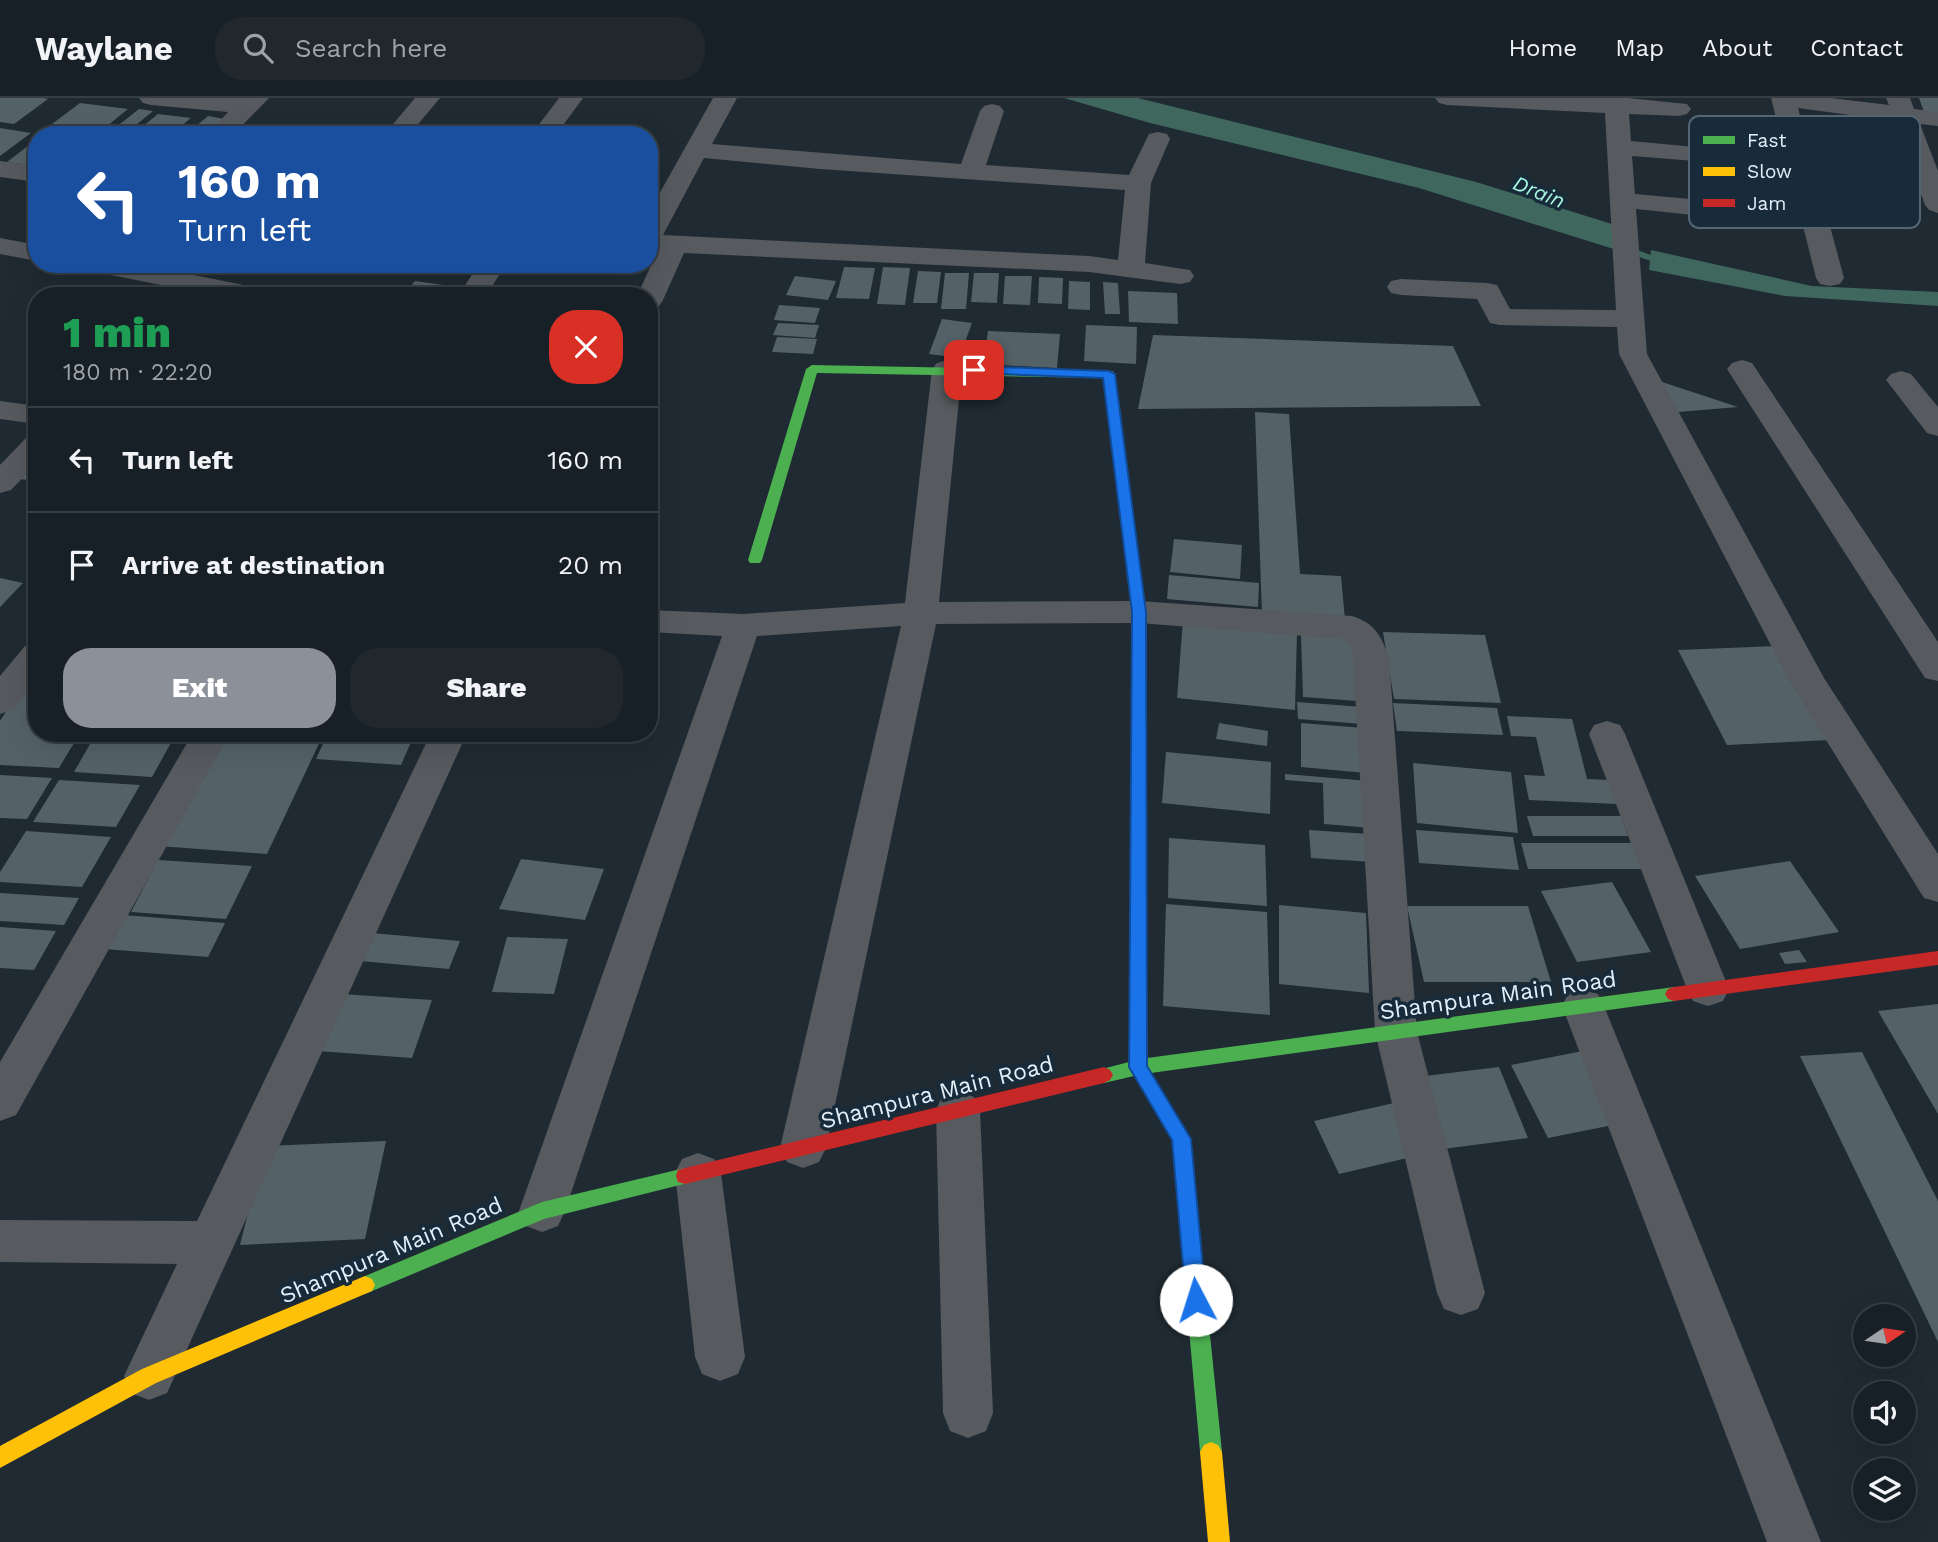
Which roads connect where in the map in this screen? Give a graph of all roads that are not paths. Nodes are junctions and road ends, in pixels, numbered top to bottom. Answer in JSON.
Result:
{"nodes":[{"id":1,"x":151,"y":98,"type":"edge"},
{"id":2,"x":428,"y":98,"type":"edge"},
{"id":3,"x":571,"y":98,"type":"edge"},
{"id":4,"x":725,"y":98,"type":"edge"},
{"id":5,"x":1447,"y":98,"type":"edge"},
{"id":6,"x":1783,"y":99,"type":"edge"},
{"id":7,"x":1616,"y":102,"type":"edge"},
{"id":8,"x":252,"y":103,"type":"edge"},
{"id":9,"x":1901,"y":106,"type":"edge"},
{"id":10,"x":1679,"y":109,"type":"dead end"},
{"id":11,"x":992,"y":111,"type":"dead end"},
{"id":12,"x":1787,"y":116,"type":"edge"},
{"id":13,"x":1938,"y":119,"type":"edge"},
{"id":14,"x":228,"y":126,"type":"edge"},
{"id":15,"x":404,"y":126,"type":"edge"},
{"id":16,"x":550,"y":126,"type":"edge"},
{"id":17,"x":1158,"y":139,"type":"dead end"},
{"id":18,"x":1620,"y":147,"type":"junction"},
{"id":19,"x":697,"y":150,"type":"junction"},
{"id":20,"x":1689,"y":153,"type":"edge"},
{"id":21,"x":1920,"y":157,"type":"edge"},
{"id":22,"x":0,"y":169,"type":"edge"},
{"id":23,"x":971,"y":172,"type":"junction"},
{"id":24,"x":28,"y":173,"type":"edge"},
{"id":25,"x":1138,"y":183,"type":"junction"},
{"id":26,"x":1622,"y":200,"type":"junction"},
{"id":27,"x":1938,"y":205,"type":"edge"},
{"id":28,"x":1689,"y":207,"type":"edge"},
{"id":29,"x":1817,"y":228,"type":"edge"},
{"id":30,"x":658,"y":240,"type":"edge"},
{"id":31,"x":0,"y":246,"type":"edge"},
{"id":32,"x":28,"y":251,"type":"edge"},
{"id":33,"x":1132,"y":270,"type":"junction"},
{"id":34,"x":142,"y":273,"type":"edge"},
{"id":35,"x":1180,"y":276,"type":"dead end"},
{"id":36,"x":1830,"y":278,"type":"dead end"},
{"id":37,"x":213,"y":287,"type":"edge"},
{"id":38,"x":1401,"y":287,"type":"dead end"},
{"id":39,"x":1631,"y":319,"type":"junction"},
{"id":40,"x":947,"y":369,"type":"junction"},
{"id":41,"x":1742,"y":369,"type":"dead end"},
{"id":42,"x":1901,"y":380,"type":"dead end"},
{"id":43,"x":0,"y":410,"type":"edge"},
{"id":44,"x":28,"y":412,"type":"edge"},
{"id":45,"x":1938,"y":427,"type":"edge"},
{"id":46,"x":28,"y":454,"type":"edge"},
{"id":47,"x":0,"y":482,"type":"edge"},
{"id":48,"x":755,"y":560,"type":"dead end"},
{"id":49,"x":1139,"y":612,"type":"junction"},
{"id":50,"x":921,"y":613,"type":"junction"},
{"id":51,"x":658,"y":621,"type":"edge"},
{"id":52,"x":743,"y":625,"type":"junction"},
{"id":53,"x":0,"y":649,"type":"edge"},
{"id":54,"x":28,"y":653,"type":"edge"},
{"id":55,"x":28,"y":665,"type":"edge"},
{"id":56,"x":1938,"y":669,"type":"edge"},
{"id":57,"x":0,"y":701,"type":"edge"},
{"id":58,"x":1607,"y":734,"type":"dead end"},
{"id":59,"x":207,"y":742,"type":"edge"},
{"id":60,"x":445,"y":742,"type":"edge"},
{"id":61,"x":1938,"y":887,"type":"edge"},
{"id":62,"x":1938,"y":958,"type":"edge"},
{"id":63,"x":1708,"y":989,"type":"junction"},
{"id":64,"x":1583,"y":1006,"type":"junction"},
{"id":65,"x":1396,"y":1032,"type":"junction"},
{"id":66,"x":1138,"y":1067,"type":"junction"},
{"id":67,"x":0,"y":1102,"type":"edge"},
{"id":68,"x":958,"y":1110,"type":"junction"},
{"id":69,"x":803,"y":1148,"type":"junction"},
{"id":70,"x":698,"y":1173,"type":"junction"},
{"id":71,"x":542,"y":1210,"type":"junction"},
{"id":72,"x":0,"y":1241,"type":"edge"},
{"id":73,"x":211,"y":1243,"type":"junction"},
{"id":74,"x":1461,"y":1293,"type":"dead end"},
{"id":75,"x":720,"y":1357,"type":"dead end"},
{"id":76,"x":149,"y":1377,"type":"junction"},
{"id":77,"x":968,"y":1413,"type":"dead end"},
{"id":78,"x":0,"y":1457,"type":"edge"},
{"id":79,"x":1219,"y":1542,"type":"edge"},
{"id":80,"x":1794,"y":1542,"type":"edge"}],
"edges":[{"from":1,"to":8,"type":"street"},
{"from":2,"to":15,"type":"street"},
{"from":3,"to":16,"type":"street"},
{"from":4,"to":19,"type":"street"},
{"from":5,"to":7,"type":"street"},
{"from":6,"to":9,"type":"street"},
{"from":6,"to":12,"type":"street"},
{"from":7,"to":10,"type":"street"},
{"from":7,"to":18,"type":"street"},
{"from":8,"to":14,"type":"street"},
{"from":9,"to":13,"type":"street"},
{"from":11,"to":23,"type":"street"},
{"from":17,"to":25,"type":"street"},
{"from":18,"to":20,"type":"street"},
{"from":18,"to":26,"type":"street"},
{"from":19,"to":23,"type":"street"},
{"from":19,"to":30,"type":"street"},
{"from":21,"to":27,"type":"street"},
{"from":22,"to":24,"type":"street"},
{"from":23,"to":25,"type":"street"},
{"from":25,"to":33,"type":"street"},
{"from":26,"to":28,"type":"street"},
{"from":26,"to":39,"type":"street"},
{"from":29,"to":36,"type":"street"},
{"from":30,"to":33,"type":"street"},
{"from":31,"to":32,"type":"street"},
{"from":33,"to":35,"type":"street"},
{"from":34,"to":37,"type":"street"},
{"from":38,"to":39,"type":"street"},
{"from":39,"to":61,"type":"street"},
{"from":40,"to":48,"type":"street"},
{"from":40,"to":49,"type":"street"},
{"from":40,"to":50,"type":"street"},
{"from":41,"to":56,"type":"street"},
{"from":42,"to":45,"type":"street"},
{"from":43,"to":44,"type":"street"},
{"from":46,"to":47,"type":"street"},
{"from":49,"to":50,"type":"street"},
{"from":49,"to":65,"type":"street"},
{"from":49,"to":66,"type":"street"},
{"from":50,"to":52,"type":"street"},
{"from":50,"to":69,"type":"street"},
{"from":51,"to":52,"type":"street"},
{"from":52,"to":71,"type":"street"},
{"from":53,"to":54,"type":"street"},
{"from":55,"to":57,"type":"street"},
{"from":58,"to":63,"type":"street"},
{"from":59,"to":67,"type":"street"},
{"from":60,"to":73,"type":"street"},
{"from":62,"to":63,"type":"street","name":"Shampura Main Road"},
{"from":63,"to":64,"type":"street","name":"Shampura Main Road"},
{"from":64,"to":65,"type":"street","name":"Shampura Main Road"},
{"from":64,"to":80,"type":"street"},
{"from":65,"to":66,"type":"street","name":"Shampura Main Road"},
{"from":65,"to":74,"type":"street"},
{"from":66,"to":68,"type":"street","name":"Shampura Main Road"},
{"from":66,"to":79,"type":"street"},
{"from":68,"to":69,"type":"street","name":"Shampura Main Road"},
{"from":68,"to":77,"type":"street"},
{"from":69,"to":70,"type":"street","name":"Shampura Main Road"},
{"from":70,"to":71,"type":"street","name":"Shampura Main Road"},
{"from":70,"to":75,"type":"street"},
{"from":71,"to":76,"type":"street","name":"Shampura Main Road"},
{"from":72,"to":73,"type":"street"},
{"from":73,"to":76,"type":"street"},
{"from":76,"to":78,"type":"street","name":"Shampura Main Road"}]}
